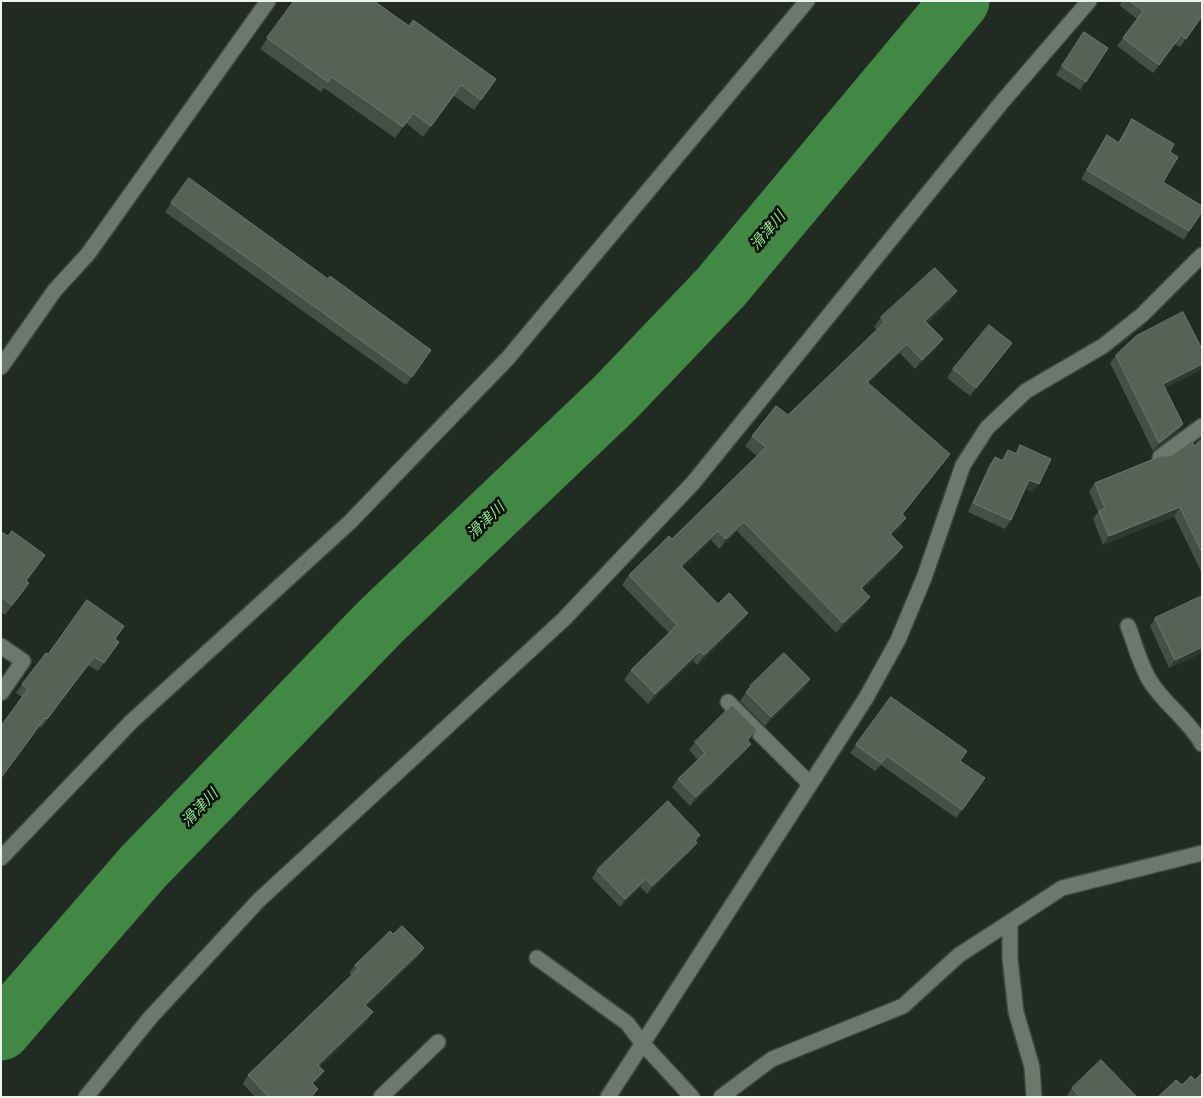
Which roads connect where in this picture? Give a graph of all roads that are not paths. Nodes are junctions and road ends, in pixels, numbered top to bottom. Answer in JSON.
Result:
{"nodes":[{"id":1,"x":268,"y":1,"type":"edge"},
{"id":2,"x":807,"y":1,"type":"edge"},
{"id":3,"x":1089,"y":1,"type":"edge"},
{"id":4,"x":1202,"y":256,"type":"edge"},
{"id":5,"x":1,"y":367,"type":"edge"},
{"id":6,"x":1202,"y":426,"type":"edge"},
{"id":7,"x":1160,"y":457,"type":"edge"},
{"id":8,"x":1128,"y":626,"type":"dead end"},
{"id":9,"x":1,"y":646,"type":"edge"},
{"id":10,"x":1,"y":693,"type":"edge"},
{"id":11,"x":728,"y":702,"type":"dead end"},
{"id":12,"x":1202,"y":744,"type":"edge"},
{"id":13,"x":810,"y":784,"type":"junction"},
{"id":14,"x":1202,"y":853,"type":"edge"},
{"id":15,"x":1,"y":858,"type":"edge"},
{"id":16,"x":1010,"y":922,"type":"junction"},
{"id":17,"x":537,"y":958,"type":"dead end"},
{"id":18,"x":438,"y":1042,"type":"dead end"},
{"id":19,"x":643,"y":1044,"type":"junction"},
{"id":20,"x":86,"y":1097,"type":"edge"},
{"id":21,"x":381,"y":1097,"type":"edge"},
{"id":22,"x":608,"y":1097,"type":"edge"},
{"id":23,"x":692,"y":1097,"type":"edge"},
{"id":24,"x":721,"y":1097,"type":"edge"},
{"id":25,"x":1034,"y":1097,"type":"edge"}],
"edges":[{"from":1,"to":5,"type":"street"},
{"from":2,"to":15,"type":"street"},
{"from":3,"to":20,"type":"street"},
{"from":4,"to":13,"type":"street"},
{"from":6,"to":7,"type":"street"},
{"from":8,"to":12,"type":"street"},
{"from":9,"to":10,"type":"street"},
{"from":11,"to":13,"type":"street"},
{"from":13,"to":19,"type":"street"},
{"from":14,"to":16,"type":"street"},
{"from":16,"to":24,"type":"street"},
{"from":16,"to":25,"type":"street"},
{"from":17,"to":19,"type":"street"},
{"from":18,"to":21,"type":"street"},
{"from":19,"to":22,"type":"street"},
{"from":19,"to":23,"type":"street"}]}
